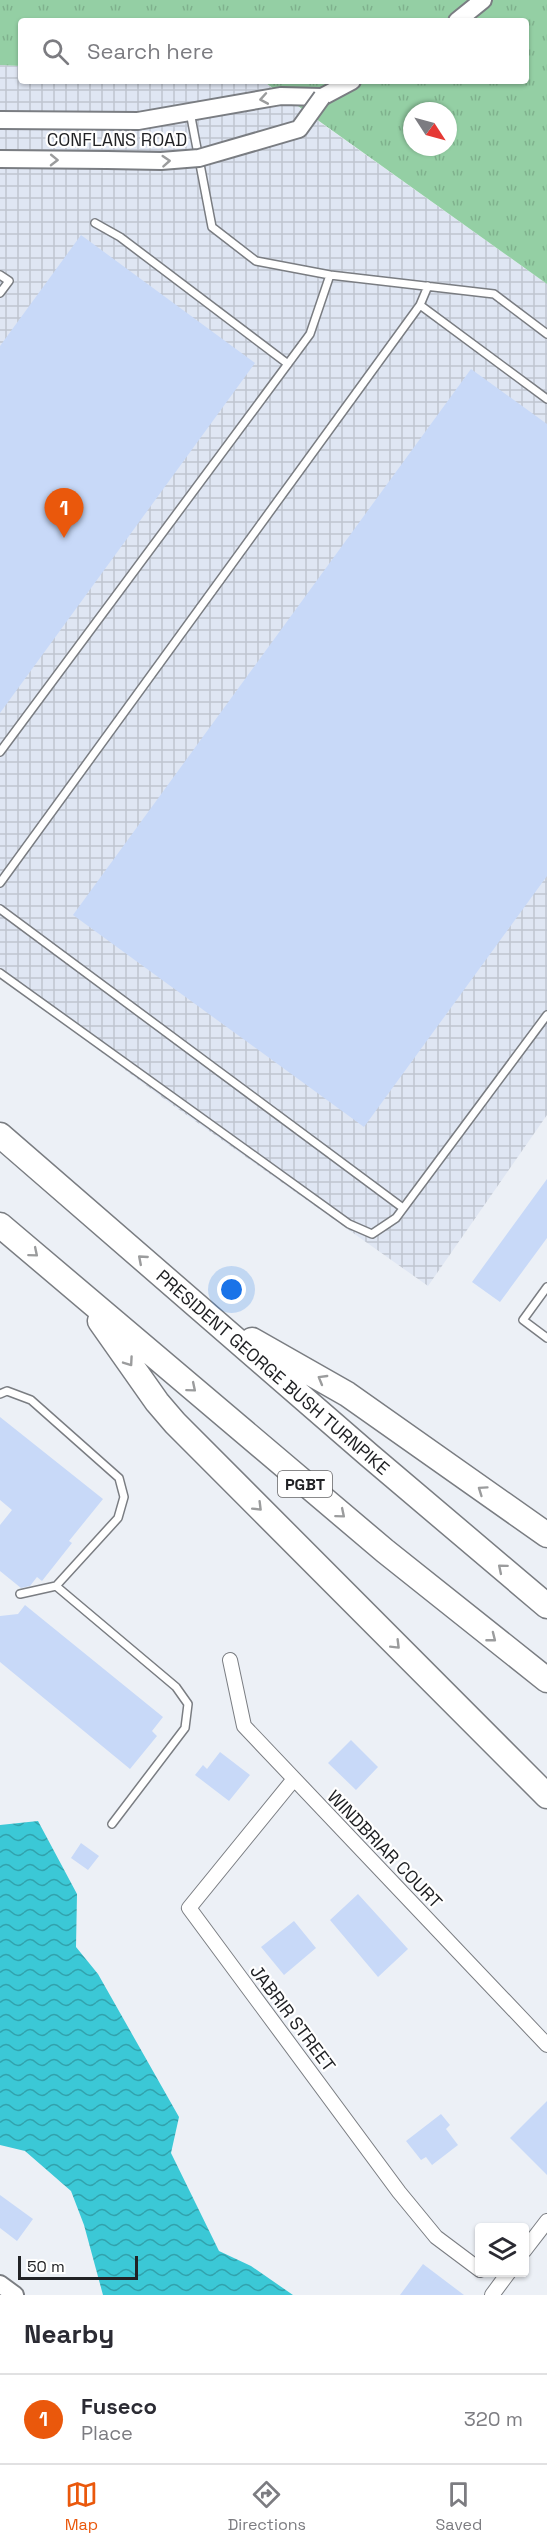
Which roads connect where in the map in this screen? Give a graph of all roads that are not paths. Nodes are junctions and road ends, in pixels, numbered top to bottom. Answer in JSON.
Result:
{"nodes":[{"id":1,"x":483,"y":0,"type":"edge"},
{"id":2,"x":461,"y":18,"type":"edge"},
{"id":3,"x":346,"y":84,"type":"edge"},
{"id":4,"x":322,"y":97,"type":"junction"},
{"id":5,"x":190,"y":112,"type":"junction"},
{"id":6,"x":0,"y":120,"type":"edge"},
{"id":7,"x":199,"y":158,"type":"junction"},
{"id":8,"x":0,"y":159,"type":"edge"},
{"id":9,"x":95,"y":223,"type":"dead end"},
{"id":10,"x":0,"y":274,"type":"edge"},
{"id":11,"x":330,"y":275,"type":"junction"},
{"id":12,"x":428,"y":286,"type":"junction"},
{"id":13,"x":0,"y":293,"type":"edge"},
{"id":14,"x":420,"y":305,"type":"junction"},
{"id":15,"x":547,"y":334,"type":"edge"},
{"id":16,"x":288,"y":364,"type":"junction"},
{"id":17,"x":547,"y":399,"type":"edge"},
{"id":18,"x":0,"y":752,"type":"edge"},
{"id":19,"x":0,"y":883,"type":"edge"},
{"id":20,"x":0,"y":909,"type":"edge"},
{"id":21,"x":0,"y":974,"type":"edge"},
{"id":22,"x":547,"y":1015,"type":"edge"},
{"id":23,"x":0,"y":1135,"type":"edge"},
{"id":24,"x":403,"y":1208,"type":"junction"},
{"id":25,"x":0,"y":1225,"type":"edge"},
{"id":26,"x":68,"y":1282,"type":"junction"},
{"id":27,"x":547,"y":1287,"type":"edge"},
{"id":28,"x":202,"y":1311,"type":"junction"},
{"id":29,"x":547,"y":1338,"type":"edge"},
{"id":30,"x":0,"y":1394,"type":"edge"},
{"id":31,"x":547,"y":1535,"type":"edge"},
{"id":32,"x":56,"y":1586,"type":"junction"},
{"id":33,"x":20,"y":1594,"type":"dead end"},
{"id":34,"x":547,"y":1606,"type":"edge"},
{"id":35,"x":230,"y":1660,"type":"dead end"},
{"id":36,"x":547,"y":1680,"type":"edge"},
{"id":37,"x":294,"y":1779,"type":"junction"},
{"id":38,"x":547,"y":1796,"type":"edge"},
{"id":39,"x":112,"y":1824,"type":"dead end"},
{"id":40,"x":547,"y":2045,"type":"edge"},
{"id":41,"x":547,"y":2221,"type":"edge"},
{"id":42,"x":529,"y":2246,"type":"edge"},
{"id":43,"x":475,"y":2266,"type":"edge"},
{"id":44,"x":487,"y":2277,"type":"edge"},
{"id":45,"x":505,"y":2277,"type":"edge"},
{"id":46,"x":496,"y":2290,"type":"edge"}],
"edges":[{"from":1,"to":2,"type":"street"},
{"from":3,"to":4,"type":"street","name":"CONFLANS ROAD"},
{"from":4,"to":5,"type":"street","name":"CONFLANS ROAD","one_way":true},
{"from":4,"to":7,"type":"street","name":"CONFLANS ROAD","bridge":true},
{"from":5,"to":6,"type":"street","name":"CONFLANS ROAD"},
{"from":5,"to":7,"type":"lane"},
{"from":8,"to":7,"type":"street","name":"CONFLANS ROAD","one_way":true,"bridge":true},
{"from":7,"to":11,"type":"lane"},
{"from":9,"to":16,"type":"lane"},
{"from":10,"to":13,"type":"lane"},
{"from":11,"to":12,"type":"lane"},
{"from":11,"to":16,"type":"lane"},
{"from":12,"to":14,"type":"lane"},
{"from":12,"to":15,"type":"lane"},
{"from":14,"to":17,"type":"lane"},
{"from":14,"to":19,"type":"lane"},
{"from":16,"to":18,"type":"lane"},
{"from":20,"to":24,"type":"lane"},
{"from":21,"to":24,"type":"lane"},
{"from":22,"to":24,"type":"lane"},
{"from":28,"to":23,"type":"highway","name":"PRESIDENT GEORGE BUSH TURNPIKE","one_way":true},
{"from":25,"to":26,"type":"highway","number":"PGBT","one_way":true},
{"from":26,"to":36,"type":"highway","number":"PGBT","one_way":true},
{"from":26,"to":38,"type":"highway","one_way":true},
{"from":27,"to":29,"type":"lane"},
{"from":31,"to":28,"type":"highway","one_way":true},
{"from":34,"to":28,"type":"highway","name":"PRESIDENT GEORGE BUSH TURNPIKE","one_way":true},
{"from":30,"to":32,"type":"lane"},
{"from":32,"to":33,"type":"lane"},
{"from":32,"to":39,"type":"lane"},
{"from":35,"to":37,"type":"street","name":"WINDBRIAR COURT"},
{"from":37,"to":40,"type":"street","name":"WINDBRIAR COURT"},
{"from":37,"to":43,"type":"street","name":"JABRIR STREET"},
{"from":41,"to":42,"type":"street"},
{"from":44,"to":46,"type":"street"},
{"from":45,"to":46,"type":"street"}]}
